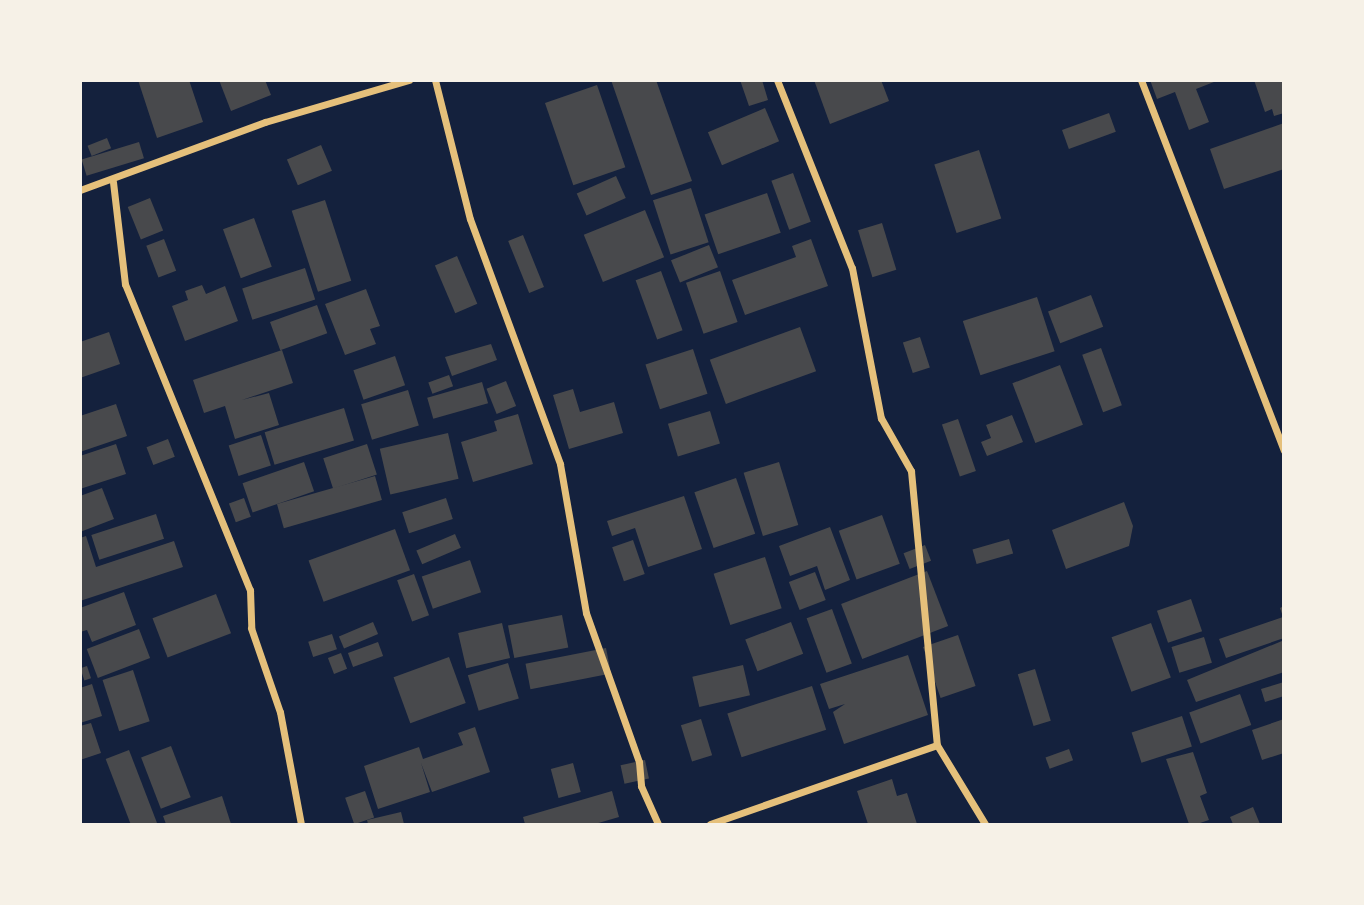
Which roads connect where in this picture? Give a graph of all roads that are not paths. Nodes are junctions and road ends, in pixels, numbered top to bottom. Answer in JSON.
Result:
{"nodes":[{"id":1,"x":410,"y":80,"type":"edge"},
{"id":2,"x":435,"y":80,"type":"edge"},
{"id":3,"x":777,"y":80,"type":"edge"},
{"id":4,"x":1141,"y":80,"type":"edge"},
{"id":5,"x":113,"y":182,"type":"junction"},
{"id":6,"x":80,"y":190,"type":"edge"},
{"id":7,"x":1283,"y":450,"type":"edge"},
{"id":8,"x":937,"y":745,"type":"junction"},
{"id":9,"x":301,"y":824,"type":"edge"},
{"id":10,"x":658,"y":824,"type":"edge"},
{"id":11,"x":710,"y":824,"type":"edge"},
{"id":12,"x":985,"y":824,"type":"edge"}],
"edges":[{"from":1,"to":5,"type":"street"},
{"from":2,"to":10,"type":"street"},
{"from":3,"to":8,"type":"street"},
{"from":4,"to":7,"type":"street"},
{"from":5,"to":6,"type":"street"},
{"from":5,"to":9,"type":"street"},
{"from":8,"to":11,"type":"street"},
{"from":8,"to":12,"type":"street"}]}
